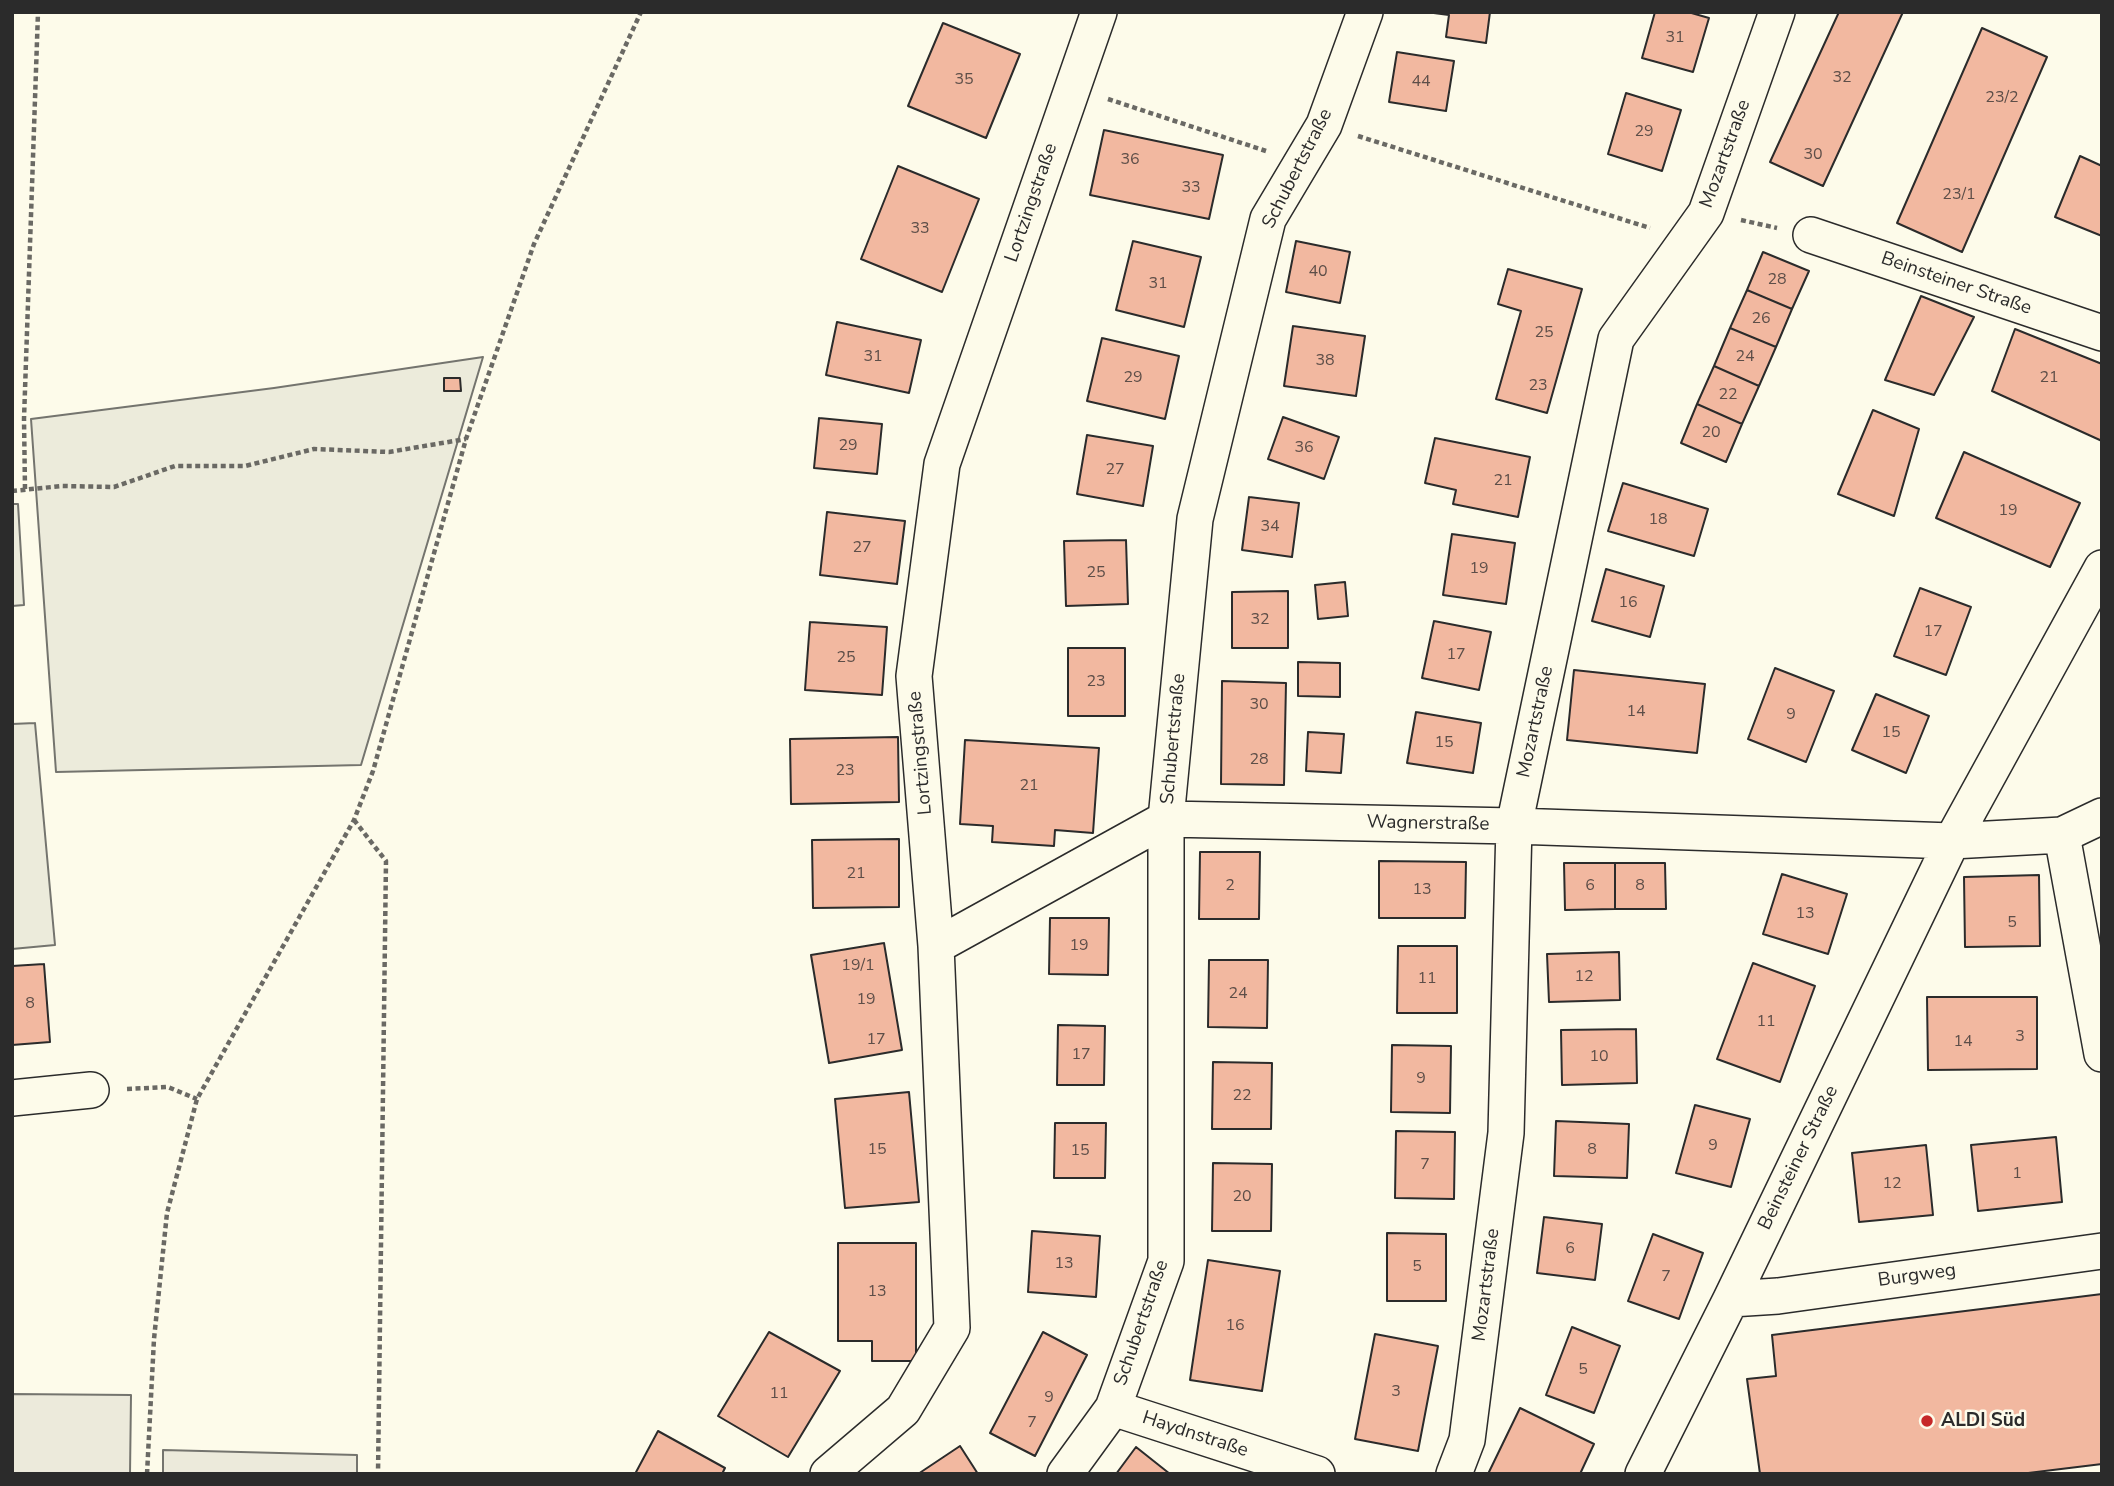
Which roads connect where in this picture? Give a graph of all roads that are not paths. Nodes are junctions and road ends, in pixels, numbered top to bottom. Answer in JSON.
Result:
{"nodes":[{"id":1,"x":1099,"y":12,"type":"edge"},
{"id":2,"x":1365,"y":12,"type":"edge"},
{"id":3,"x":1777,"y":12,"type":"edge"},
{"id":4,"x":1811,"y":235,"type":"road end"},
{"id":5,"x":2102,"y":333,"type":"edge"},
{"id":6,"x":2102,"y":568,"type":"edge"},
{"id":7,"x":2102,"y":816,"type":"edge"},
{"id":8,"x":1166,"y":818,"type":"junction"},
{"id":9,"x":1514,"y":826,"type":"junction"},
{"id":10,"x":2062,"y":835,"type":"junction"},
{"id":11,"x":1952,"y":841,"type":"junction"},
{"id":12,"x":936,"y":946,"type":"junction"},
{"id":13,"x":2102,"y":1054,"type":"edge"},
{"id":14,"x":92,"y":1090,"type":"road end"},
{"id":15,"x":12,"y":1098,"type":"edge"},
{"id":16,"x":2102,"y":1251,"type":"edge"},
{"id":17,"x":1731,"y":1299,"type":"junction"},
{"id":18,"x":1113,"y":1408,"type":"junction"},
{"id":19,"x":828,"y":1474,"type":"edge"},
{"id":20,"x":1065,"y":1474,"type":"edge"},
{"id":21,"x":1317,"y":1474,"type":"edge"},
{"id":22,"x":1454,"y":1474,"type":"edge"},
{"id":23,"x":1643,"y":1474,"type":"edge"}],
"edges":[{"from":1,"to":12,"type":"street","name":"Lortzingstraße"},
{"from":2,"to":8,"type":"street","name":"Schubertstraße"},
{"from":3,"to":9,"type":"street","name":"Mozartstraße"},
{"from":4,"to":5,"type":"street","name":"Beinsteiner Straße"},
{"from":6,"to":11,"type":"street","name":"Beinsteiner Straße"},
{"from":7,"to":10,"type":"street"},
{"from":8,"to":9,"type":"street","name":"Wagnerstraße"},
{"from":8,"to":12,"type":"street"},
{"from":8,"to":18,"type":"street","name":"Schubertstraße"},
{"from":9,"to":11,"type":"street","name":"Wagnerstraße"},
{"from":9,"to":22,"type":"street","name":"Mozartstraße"},
{"from":10,"to":11,"type":"street"},
{"from":10,"to":13,"type":"street"},
{"from":11,"to":17,"type":"street","name":"Beinsteiner Straße"},
{"from":12,"to":19,"type":"street","name":"Lortzingstraße"},
{"from":14,"to":15,"type":"street"},
{"from":16,"to":17,"type":"street","name":"Burgweg"},
{"from":17,"to":23,"type":"street","name":"Beinsteiner Straße"},
{"from":18,"to":20,"type":"street","name":"Schubertstraße"},
{"from":18,"to":21,"type":"street","name":"Haydnstraße"}]}
